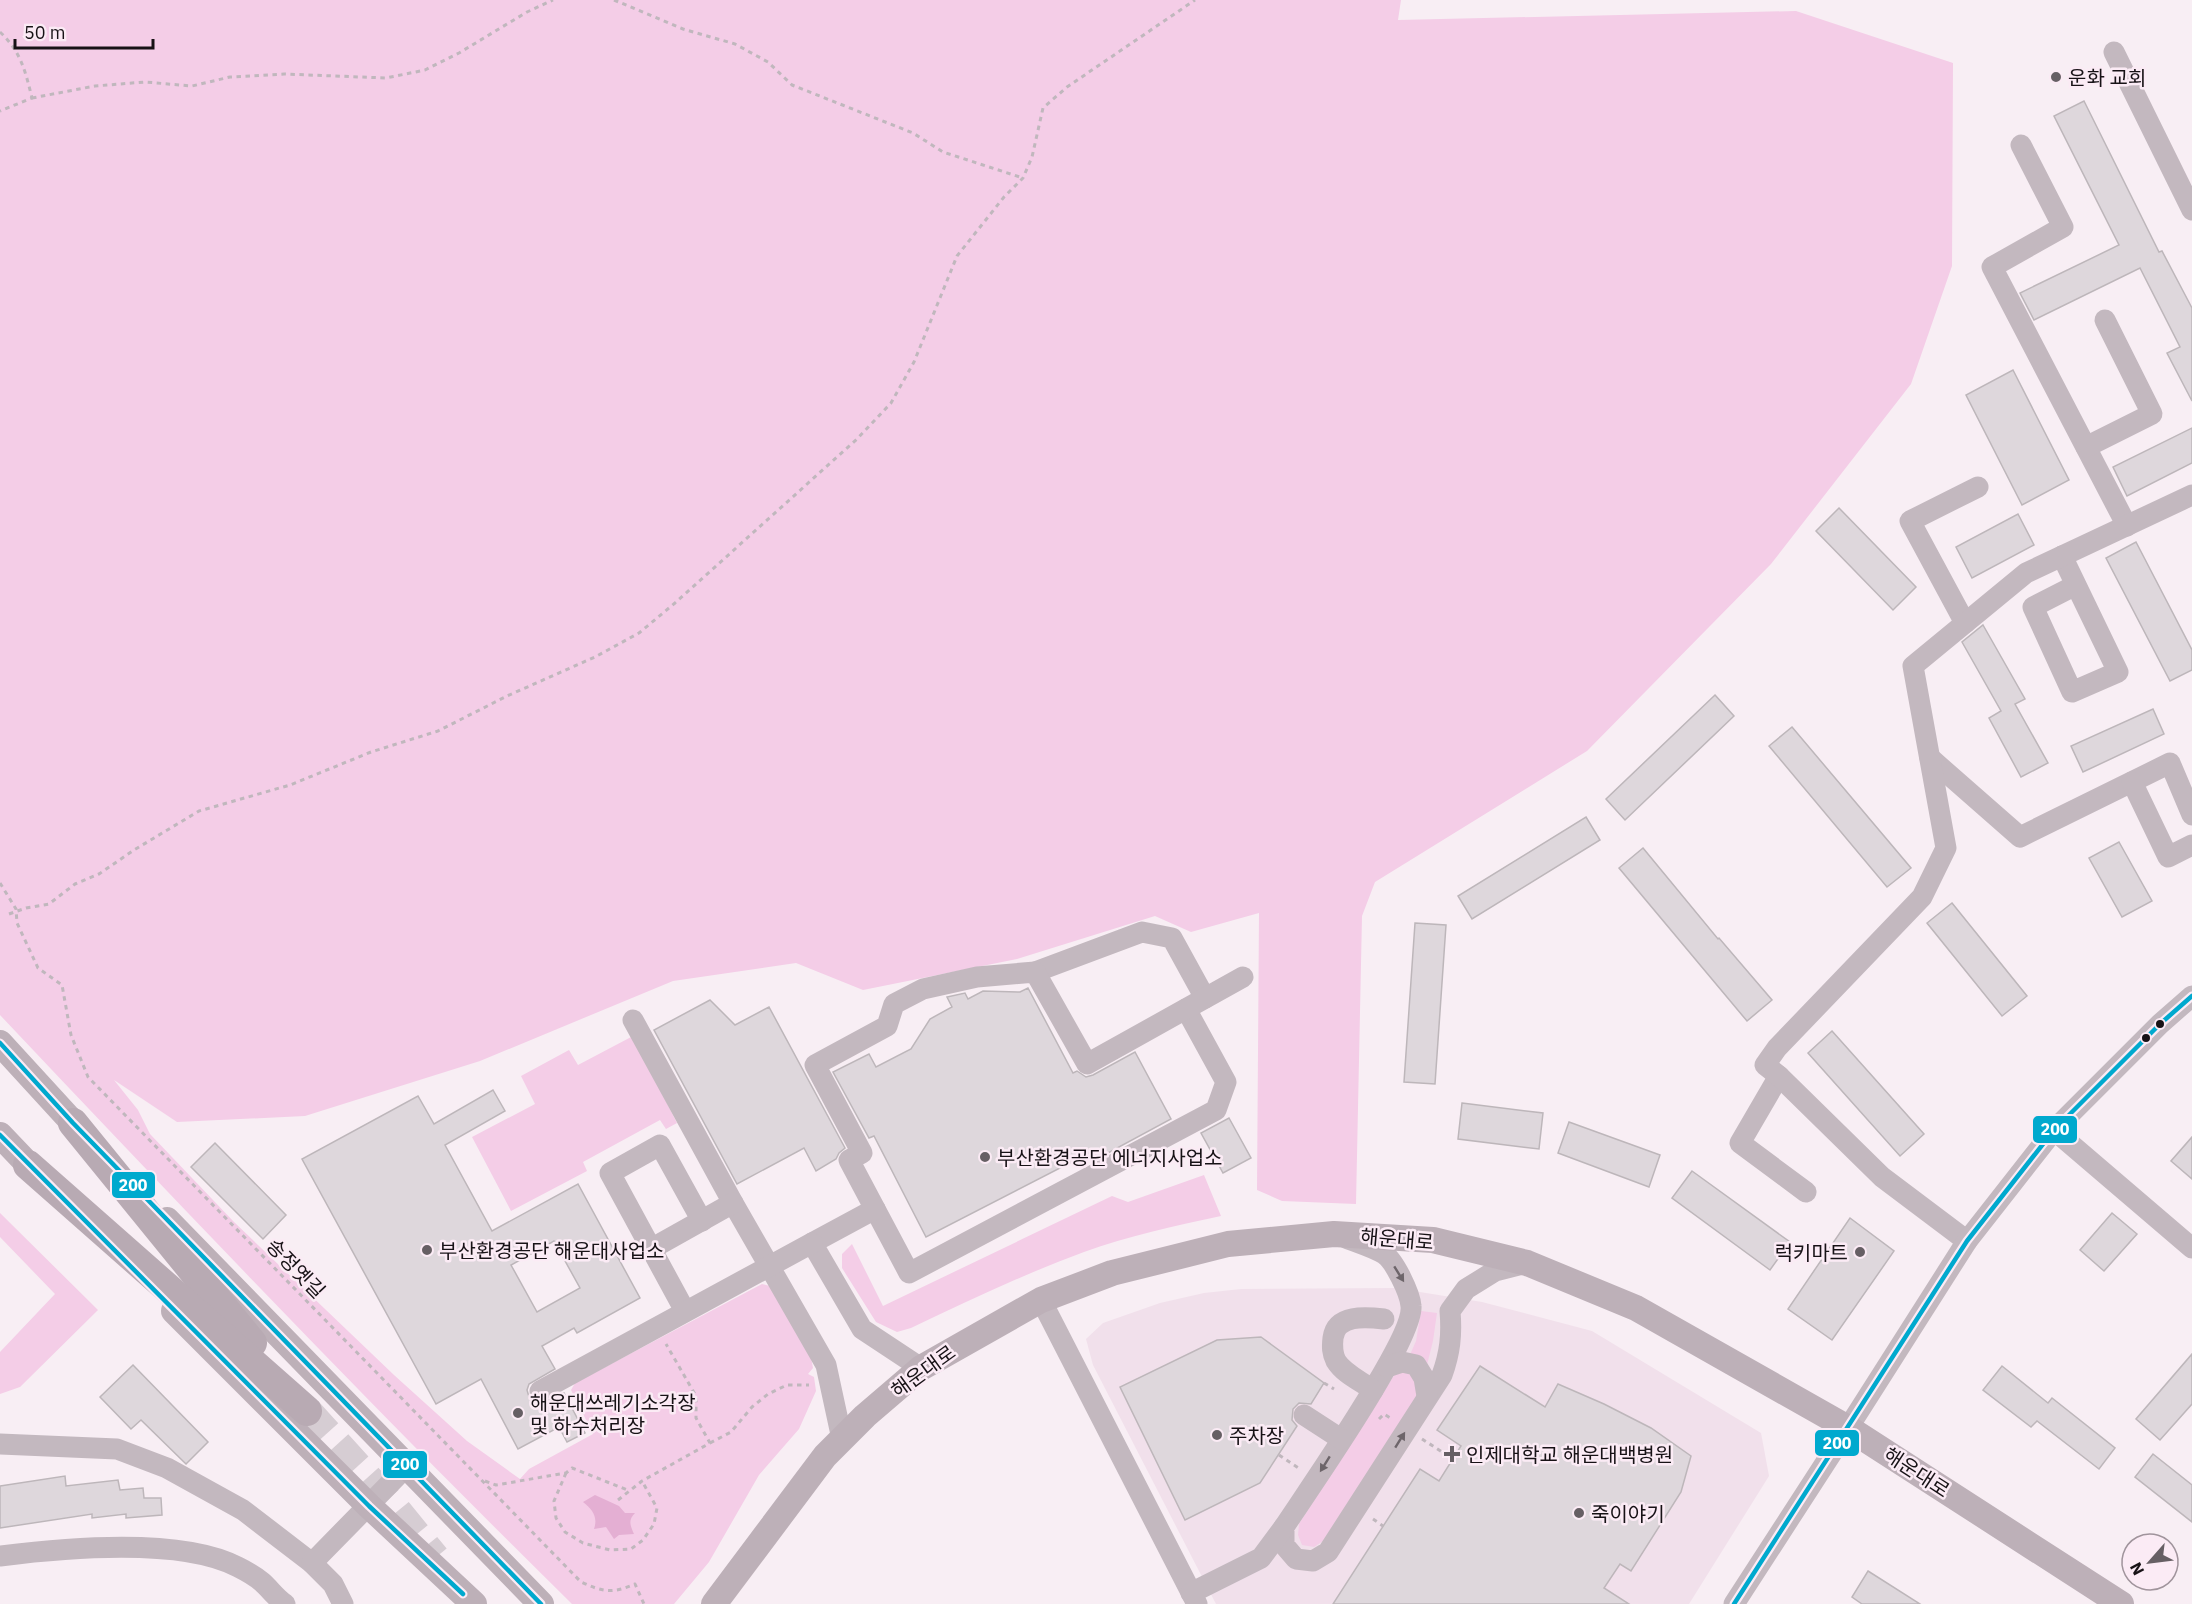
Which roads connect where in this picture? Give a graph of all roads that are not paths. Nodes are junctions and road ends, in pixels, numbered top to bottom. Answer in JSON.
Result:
{"nodes":[{"id":1,"x":2114,"y":52,"type":"dead end"},
{"id":2,"x":2021,"y":145,"type":"dead end"},
{"id":3,"x":2192,"y":210,"type":"edge"},
{"id":4,"x":2105,"y":320,"type":"dead end"},
{"id":5,"x":2086,"y":447,"type":"junction"},
{"id":6,"x":1978,"y":487,"type":"dead end"},
{"id":7,"x":2192,"y":495,"type":"edge"},
{"id":8,"x":2127,"y":526,"type":"junction"},
{"id":9,"x":2062,"y":556,"type":"junction"},
{"id":10,"x":2076,"y":585,"type":"junction"},
{"id":11,"x":1965,"y":623,"type":"junction"},
{"id":12,"x":1930,"y":758,"type":"junction"},
{"id":13,"x":2132,"y":782,"type":"junction"},
{"id":14,"x":2192,"y":814,"type":"edge"},
{"id":15,"x":2192,"y":845,"type":"edge"},
{"id":16,"x":1035,"y":972,"type":"junction"},
{"id":17,"x":1244,"y":977,"type":"dead end"},
{"id":18,"x":2192,"y":996,"type":"edge"},
{"id":19,"x":1205,"y":998,"type":"junction"},
{"id":20,"x":1186,"y":1009,"type":"junction"},
{"id":21,"x":633,"y":1020,"type":"dead end"},
{"id":22,"x":0,"y":1043,"type":"edge"},
{"id":23,"x":1779,"y":1076,"type":"junction"},
{"id":24,"x":73,"y":1123,"type":"junction"},
{"id":25,"x":2054,"y":1130,"type":"junction"},
{"id":26,"x":0,"y":1136,"type":"edge"},
{"id":27,"x":28,"y":1165,"type":"junction"},
{"id":28,"x":1806,"y":1192,"type":"dead end"},
{"id":29,"x":733,"y":1203,"type":"junction"},
{"id":30,"x":875,"y":1209,"type":"junction"},
{"id":31,"x":702,"y":1221,"type":"junction"},
{"id":32,"x":1334,"y":1234,"type":"junction"},
{"id":33,"x":1967,"y":1241,"type":"junction"},
{"id":34,"x":812,"y":1243,"type":"junction"},
{"id":35,"x":2192,"y":1248,"type":"edge"},
{"id":36,"x":651,"y":1249,"type":"junction"},
{"id":37,"x":1527,"y":1263,"type":"junction"},
{"id":38,"x":768,"y":1266,"type":"junction"},
{"id":39,"x":1041,"y":1300,"type":"junction"},
{"id":40,"x":685,"y":1311,"type":"junction"},
{"id":41,"x":1384,"y":1319,"type":"dead end"},
{"id":42,"x":1387,"y":1367,"type":"junction"},
{"id":43,"x":921,"y":1368,"type":"junction"},
{"id":44,"x":1372,"y":1390,"type":"junction"},
{"id":45,"x":540,"y":1391,"type":"dead end"},
{"id":46,"x":1427,"y":1396,"type":"junction"},
{"id":47,"x":1304,"y":1414,"type":"dead end"},
{"id":48,"x":1848,"y":1428,"type":"junction"},
{"id":49,"x":842,"y":1439,"type":"junction"},
{"id":50,"x":1341,"y":1439,"type":"junction"},
{"id":51,"x":0,"y":1444,"type":"edge"},
{"id":52,"x":407,"y":1466,"type":"junction"},
{"id":53,"x":369,"y":1506,"type":"junction"},
{"id":54,"x":1284,"y":1527,"type":"junction"},
{"id":55,"x":0,"y":1556,"type":"edge"},
{"id":56,"x":1261,"y":1558,"type":"junction"},
{"id":57,"x":1296,"y":1559,"type":"junction"},
{"id":58,"x":312,"y":1563,"type":"junction"},
{"id":59,"x":721,"y":1595,"type":"edge"},
{"id":60,"x":1194,"y":1598,"type":"edge"},
{"id":61,"x":285,"y":1604,"type":"edge"},
{"id":62,"x":343,"y":1604,"type":"edge"},
{"id":63,"x":474,"y":1604,"type":"edge"},
{"id":64,"x":541,"y":1604,"type":"edge"},
{"id":65,"x":701,"y":1604,"type":"edge"},
{"id":66,"x":1734,"y":1604,"type":"edge"},
{"id":67,"x":2121,"y":1604,"type":"edge"}],
"edges":[{"from":1,"to":3,"type":"street"},
{"from":2,"to":5,"type":"street"},
{"from":4,"to":5,"type":"street"},
{"from":5,"to":8,"type":"street"},
{"from":6,"to":11,"type":"street"},
{"from":7,"to":8,"type":"street"},
{"from":8,"to":9,"type":"street"},
{"from":9,"to":10,"type":"street"},
{"from":9,"to":11,"type":"street"},
{"from":10,"to":10,"type":"street"},
{"from":11,"to":12,"type":"street"},
{"from":12,"to":13,"type":"street"},
{"from":12,"to":23,"type":"street"},
{"from":13,"to":14,"type":"street"},
{"from":13,"to":15,"type":"street"},
{"from":16,"to":19,"type":"street"},
{"from":16,"to":20,"type":"street"},
{"from":16,"to":30,"type":"street"},
{"from":17,"to":19,"type":"street"},
{"from":18,"to":25,"type":"street"},
{"from":19,"to":20,"type":"street"},
{"from":20,"to":30,"type":"street"},
{"from":21,"to":29,"type":"street"},
{"from":22,"to":24,"type":"main road"},
{"from":23,"to":28,"type":"street"},
{"from":23,"to":33,"type":"street"},
{"from":24,"to":27,"type":"highway"},
{"from":24,"to":52,"type":"main road"},
{"from":25,"to":33,"type":"street"},
{"from":25,"to":35,"type":"street"},
{"from":26,"to":27,"type":"main road"},
{"from":27,"to":53,"type":"main road"},
{"from":29,"to":31,"type":"street"},
{"from":29,"to":38,"type":"street"},
{"from":30,"to":34,"type":"street"},
{"from":31,"to":36,"type":"street"},
{"from":31,"to":36,"type":"street"},
{"from":32,"to":37,"type":"main road","name":"해운대로"},
{"from":32,"to":39,"type":"main road","name":"해운대로"},
{"from":32,"to":42,"type":"street","one_way":true},
{"from":33,"to":48,"type":"street"},
{"from":34,"to":38,"type":"street"},
{"from":34,"to":43,"type":"street"},
{"from":36,"to":40,"type":"street"},
{"from":37,"to":46,"type":"street"},
{"from":37,"to":48,"type":"main road","name":"해운대로"},
{"from":38,"to":40,"type":"street"},
{"from":38,"to":49,"type":"street"},
{"from":39,"to":43,"type":"main road","name":"해운대로"},
{"from":39,"to":60,"type":"street"},
{"from":40,"to":45,"type":"street"},
{"from":41,"to":44,"type":"street"},
{"from":42,"to":44,"type":"street"},
{"from":42,"to":46,"type":"street"},
{"from":43,"to":49,"type":"main road","name":"해운대로"},
{"from":44,"to":50,"type":"street"},
{"from":57,"to":46,"type":"street","one_way":true},
{"from":47,"to":50,"type":"street"},
{"from":48,"to":66,"type":"street"},
{"from":48,"to":67,"type":"main road","name":"해운대로"},
{"from":49,"to":59,"type":"main road","name":"해운대로"},
{"from":50,"to":54,"type":"street","one_way":true},
{"from":51,"to":58,"type":"street"},
{"from":52,"to":53,"type":"street"},
{"from":52,"to":64,"type":"main road"},
{"from":53,"to":58,"type":"street"},
{"from":53,"to":63,"type":"main road"},
{"from":54,"to":56,"type":"street"},
{"from":54,"to":57,"type":"street"},
{"from":55,"to":61,"type":"street"},
{"from":56,"to":57,"type":"street"},
{"from":56,"to":60,"type":"street"},
{"from":58,"to":62,"type":"street"},
{"from":59,"to":65,"type":"main road","name":"해운대로"}]}
